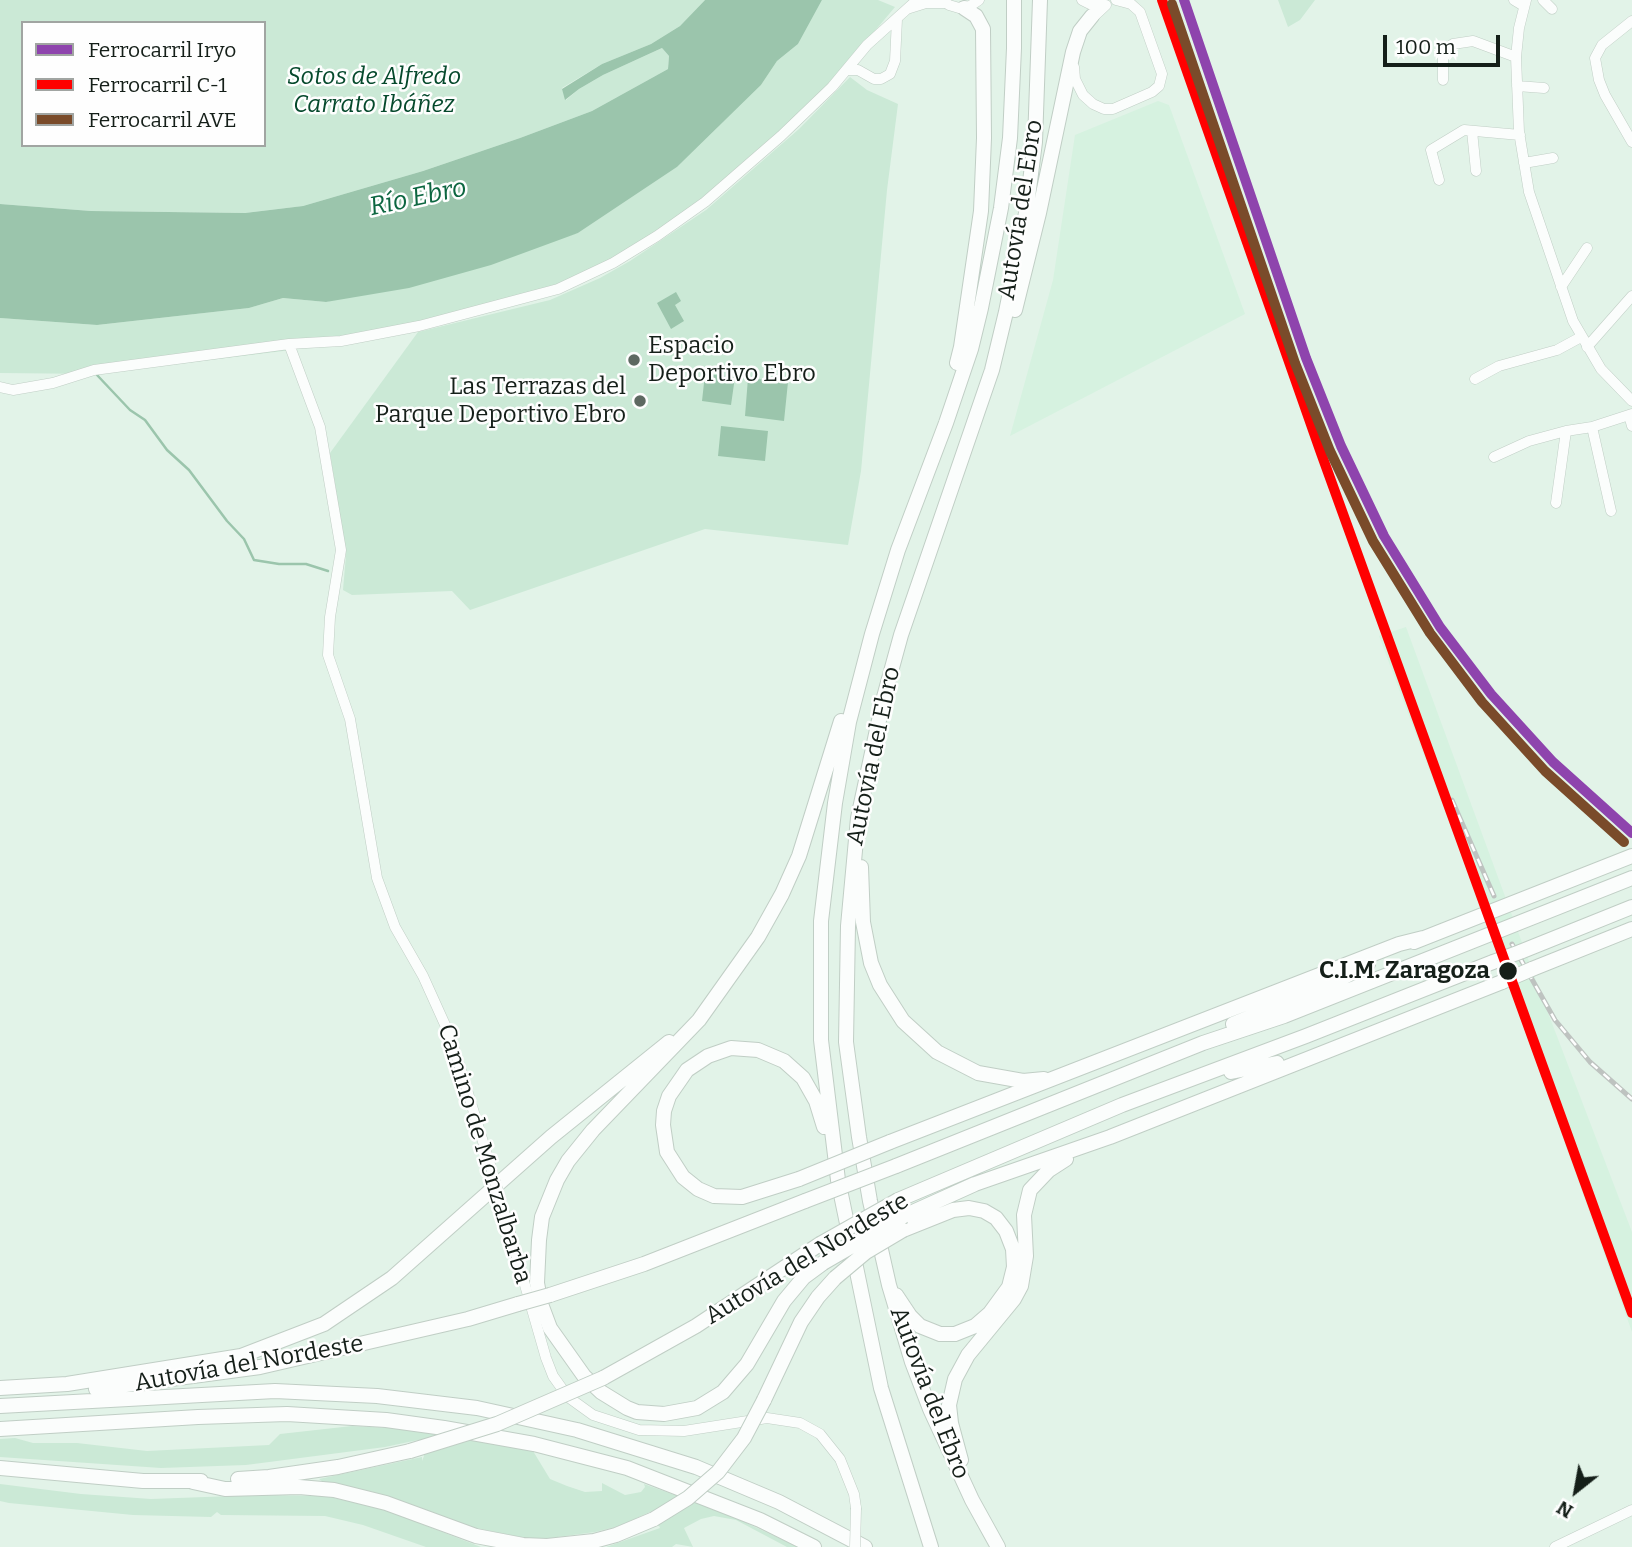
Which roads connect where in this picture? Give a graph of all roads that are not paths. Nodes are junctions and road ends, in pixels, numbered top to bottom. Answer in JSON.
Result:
{"nodes":[{"id":1,"x":979,"y":0,"type":"edge"},
{"id":2,"x":1014,"y":0,"type":"edge"},
{"id":3,"x":1040,"y":0,"type":"edge"},
{"id":4,"x":1082,"y":0,"type":"edge"},
{"id":5,"x":1543,"y":0,"type":"edge"},
{"id":6,"x":943,"y":1,"type":"edge"},
{"id":7,"x":1112,"y":2,"type":"edge"},
{"id":8,"x":1521,"y":2,"type":"edge"},
{"id":9,"x":913,"y":4,"type":"edge"},
{"id":10,"x":964,"y":8,"type":"junction"},
{"id":11,"x":1552,"y":9,"type":"dead end"},
{"id":12,"x":1092,"y":16,"type":"junction"},
{"id":13,"x":897,"y":19,"type":"junction"},
{"id":14,"x":1632,"y":21,"type":"edge"},
{"id":15,"x":862,"y":52,"type":"junction"},
{"id":16,"x":1516,"y":57,"type":"junction"},
{"id":17,"x":846,"y":70,"type":"junction"},
{"id":18,"x":864,"y":73,"type":"junction"},
{"id":19,"x":1443,"y":80,"type":"dead end"},
{"id":20,"x":1517,"y":86,"type":"junction"},
{"id":21,"x":1544,"y":88,"type":"dead end"},
{"id":22,"x":1472,"y":131,"type":"junction"},
{"id":23,"x":1520,"y":135,"type":"junction"},
{"id":24,"x":1632,"y":142,"type":"edge"},
{"id":25,"x":1553,"y":158,"type":"dead end"},
{"id":26,"x":1524,"y":163,"type":"junction"},
{"id":27,"x":1476,"y":171,"type":"dead end"},
{"id":28,"x":1440,"y":180,"type":"dead end"},
{"id":29,"x":1587,"y":248,"type":"dead end"},
{"id":30,"x":1561,"y":287,"type":"junction"},
{"id":31,"x":1632,"y":296,"type":"edge"},
{"id":32,"x":1584,"y":342,"type":"junction"},
{"id":33,"x":289,"y":344,"type":"junction"},
{"id":34,"x":992,"y":370,"type":"junction"},
{"id":35,"x":1475,"y":379,"type":"dead end"},
{"id":36,"x":0,"y":387,"type":"edge"},
{"id":37,"x":1632,"y":401,"type":"edge"},
{"id":38,"x":1631,"y":418,"type":"edge"},
{"id":39,"x":1592,"y":427,"type":"junction"},
{"id":40,"x":1566,"y":431,"type":"junction"},
{"id":41,"x":1494,"y":457,"type":"dead end"},
{"id":42,"x":918,"y":495,"type":"junction"},
{"id":43,"x":1556,"y":503,"type":"dead end"},
{"id":44,"x":1611,"y":511,"type":"dead end"},
{"id":45,"x":898,"y":550,"type":"junction"},
{"id":46,"x":870,"y":761,"type":"junction"},
{"id":47,"x":1632,"y":856,"type":"edge"},
{"id":48,"x":1632,"y":877,"type":"edge"},
{"id":49,"x":1632,"y":907,"type":"edge"},
{"id":50,"x":1632,"y":929,"type":"edge"},
{"id":51,"x":1423,"y":938,"type":"junction"},
{"id":52,"x":720,"y":992,"type":"junction"},
{"id":53,"x":1203,"y":1043,"type":"junction"},
{"id":54,"x":1335,"y":1047,"type":"junction"},
{"id":55,"x":1202,"y":1076,"type":"junction"},
{"id":56,"x":1059,"y":1077,"type":"junction"},
{"id":57,"x":1110,"y":1137,"type":"junction"},
{"id":58,"x":903,"y":1223,"type":"junction"},
{"id":59,"x":889,"y":1285,"type":"junction"},
{"id":60,"x":862,"y":1299,"type":"junction"},
{"id":61,"x":0,"y":1388,"type":"edge"},
{"id":62,"x":0,"y":1394,"type":"edge"},
{"id":63,"x":0,"y":1406,"type":"edge"},
{"id":64,"x":0,"y":1429,"type":"edge"},
{"id":65,"x":0,"y":1468,"type":"edge"},
{"id":66,"x":193,"y":1482,"type":"junction"},
{"id":67,"x":963,"y":1482,"type":"junction"},
{"id":68,"x":1632,"y":1510,"type":"edge"},
{"id":69,"x":814,"y":1547,"type":"edge"},
{"id":70,"x":856,"y":1547,"type":"edge"},
{"id":71,"x":865,"y":1547,"type":"edge"},
{"id":72,"x":931,"y":1547,"type":"edge"},
{"id":73,"x":998,"y":1547,"type":"edge"},
{"id":74,"x":1555,"y":1547,"type":"edge"}],
"edges":[{"from":1,"to":10,"type":"street"},
{"from":2,"to":42,"type":"highway","name":"Autovía del Ebro"},
{"from":3,"to":34,"type":"highway","name":"Autovía del Ebro"},
{"from":4,"to":7,"type":"street"},
{"from":5,"to":11,"type":"street"},
{"from":6,"to":9,"type":"street"},
{"from":6,"to":10,"type":"street"},
{"from":7,"to":12,"type":"street"},
{"from":7,"to":12,"type":"street"},
{"from":8,"to":16,"type":"street"},
{"from":9,"to":13,"type":"street"},
{"from":10,"to":42,"type":"highway"},
{"from":12,"to":34,"type":"highway"},
{"from":13,"to":15,"type":"street"},
{"from":13,"to":18,"type":"street"},
{"from":14,"to":24,"type":"street"},
{"from":15,"to":17,"type":"street"},
{"from":15,"to":18,"type":"street"},
{"from":16,"to":19,"type":"street"},
{"from":16,"to":20,"type":"street"},
{"from":17,"to":18,"type":"street"},
{"from":17,"to":33,"type":"street"},
{"from":20,"to":21,"type":"street"},
{"from":20,"to":23,"type":"street"},
{"from":22,"to":23,"type":"street"},
{"from":22,"to":27,"type":"street"},
{"from":22,"to":28,"type":"street"},
{"from":23,"to":26,"type":"street"},
{"from":25,"to":26,"type":"street"},
{"from":26,"to":30,"type":"street"},
{"from":29,"to":30,"type":"street"},
{"from":30,"to":32,"type":"street"},
{"from":31,"to":32,"type":"street"},
{"from":32,"to":35,"type":"street"},
{"from":32,"to":37,"type":"street"},
{"from":33,"to":36,"type":"street"},
{"from":33,"to":70,"type":"street","name":"Camino de Monzalbarba","bridge":true},
{"from":34,"to":46,"type":"highway","name":"Autovía del Ebro"},
{"from":38,"to":39,"type":"street"},
{"from":39,"to":40,"type":"street"},
{"from":39,"to":44,"type":"street"},
{"from":40,"to":41,"type":"street"},
{"from":40,"to":43,"type":"street"},
{"from":42,"to":45,"type":"highway","name":"Autovía del Ebro"},
{"from":45,"to":52,"type":"highway"},
{"from":45,"to":60,"type":"highway","name":"Autovía del Ebro"},
{"from":46,"to":56,"type":"highway"},
{"from":46,"to":59,"type":"highway","name":"Autovía del Ebro"},
{"from":47,"to":51,"type":"highway"},
{"from":48,"to":53,"type":"highway","name":"Autovía del Nordeste"},
{"from":49,"to":55,"type":"highway","name":"Autovía del Nordeste","bridge":true},
{"from":50,"to":54,"type":"highway","bridge":true},
{"from":51,"to":53,"type":"highway"},
{"from":51,"to":56,"type":"highway"},
{"from":52,"to":58,"type":"highway","bridge":true},
{"from":52,"to":61,"type":"highway"},
{"from":53,"to":62,"type":"highway","name":"Autovía del Nordeste","bridge":true},
{"from":54,"to":55,"type":"highway"},
{"from":54,"to":57,"type":"highway"},
{"from":55,"to":66,"type":"highway","name":"Autovía del Nordeste","bridge":true},
{"from":56,"to":60,"type":"highway","bridge":true},
{"from":57,"to":58,"type":"highway"},
{"from":57,"to":67,"type":"highway"},
{"from":58,"to":59,"type":"highway"},
{"from":58,"to":66,"type":"highway","bridge":true},
{"from":59,"to":67,"type":"highway","name":"Autovía del Ebro"},
{"from":60,"to":72,"type":"highway","name":"Autovía del Ebro"},
{"from":63,"to":71,"type":"highway"},
{"from":64,"to":69,"type":"highway"},
{"from":65,"to":66,"type":"highway","name":"Autovía del Nordeste"},
{"from":67,"to":73,"type":"highway","name":"Autovía del Ebro"},
{"from":68,"to":74,"type":"street"}]}
